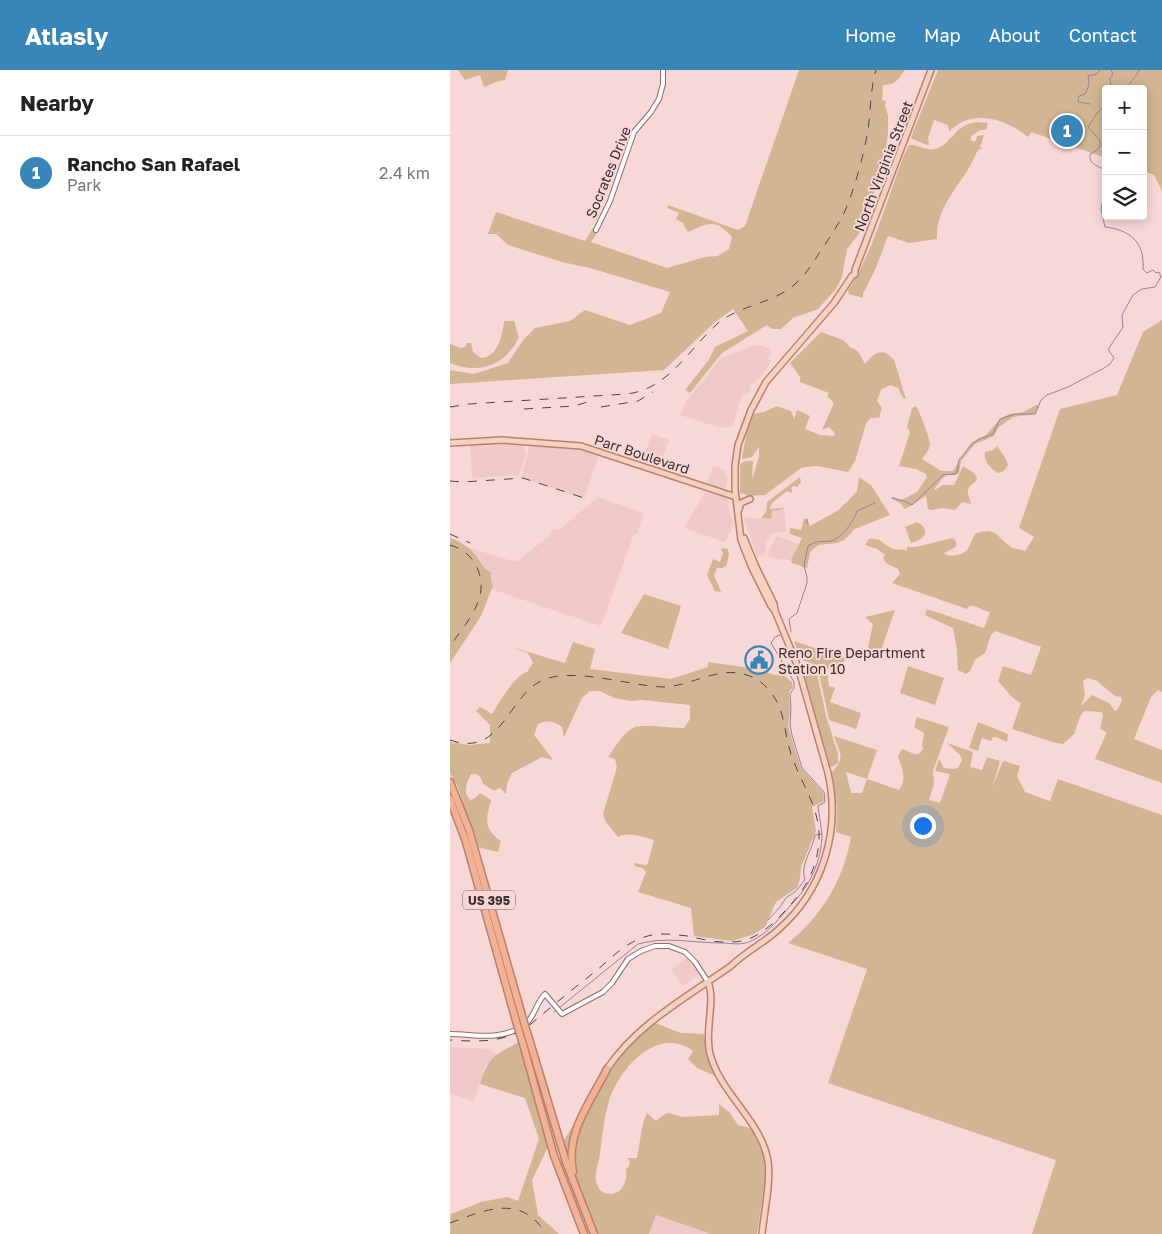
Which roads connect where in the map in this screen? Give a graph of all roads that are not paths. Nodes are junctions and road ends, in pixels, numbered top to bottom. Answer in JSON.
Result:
{"nodes":[{"id":1,"x":663,"y":70,"type":"edge"},
{"id":2,"x":932,"y":70,"type":"edge"},
{"id":3,"x":596,"y":230,"type":"dead end"},
{"id":4,"x":450,"y":443,"type":"edge"},
{"id":5,"x":736,"y":478,"type":"junction"},
{"id":6,"x":724,"y":494,"type":"junction"},
{"id":7,"x":736,"y":497,"type":"junction"},
{"id":8,"x":750,"y":499,"type":"dead end"},
{"id":9,"x":738,"y":515,"type":"junction"},
{"id":10,"x":450,"y":782,"type":"edge"},
{"id":11,"x":450,"y":799,"type":"edge"},
{"id":12,"x":717,"y":976,"type":"junction"},
{"id":13,"x":708,"y":982,"type":"junction"},
{"id":14,"x":698,"y":989,"type":"junction"},
{"id":15,"x":711,"y":993,"type":"junction"},
{"id":16,"x":520,"y":1020,"type":"junction"},
{"id":17,"x":450,"y":1034,"type":"edge"},
{"id":18,"x":527,"y":1043,"type":"junction"},
{"id":19,"x":607,"y":1069,"type":"joint"},
{"id":20,"x":584,"y":1209,"type":"junction"},
{"id":21,"x":584,"y":1234,"type":"edge"},
{"id":22,"x":594,"y":1234,"type":"edge"},
{"id":23,"x":762,"y":1234,"type":"edge"}],
"edges":[{"from":1,"to":3,"type":"street","name":"Socrates Drive"},
{"from":2,"to":5,"type":"main road","name":"North Virginia Street"},
{"from":4,"to":6,"type":"main road","name":"Parr Boulevard"},
{"from":5,"to":6,"type":"main road"},
{"from":5,"to":7,"type":"main road","name":"North Virginia Street"},
{"from":6,"to":7,"type":"main road","name":"Parr Boulevard"},
{"from":7,"to":9,"type":"main road","name":"North Virginia Street"},
{"from":8,"to":9,"type":"main road"},
{"from":9,"to":12,"type":"main road","name":"North Virginia Street"},
{"from":10,"to":16,"type":"highway","number":"US 395"},
{"from":11,"to":16,"type":"highway","number":"US 395"},
{"from":12,"to":13,"type":"main road","name":"North Virginia Street"},
{"from":12,"to":15,"type":"main road"},
{"from":13,"to":14,"type":"main road","name":"North Virginia Street"},
{"from":13,"to":15,"type":"main road"},
{"from":13,"to":17,"type":"street"},
{"from":14,"to":15,"type":"main road"},
{"from":14,"to":19,"type":"main road","name":"North Virginia Street"},
{"from":15,"to":23,"type":"main road"},
{"from":16,"to":18,"type":"highway","number":"US 395","bridge":true},
{"from":18,"to":20,"type":"highway","number":"US 395"},
{"from":18,"to":21,"type":"highway","number":"US 395"},
{"from":19,"to":20,"type":"highway"},
{"from":20,"to":22,"type":"highway","number":"US 395"}]}
